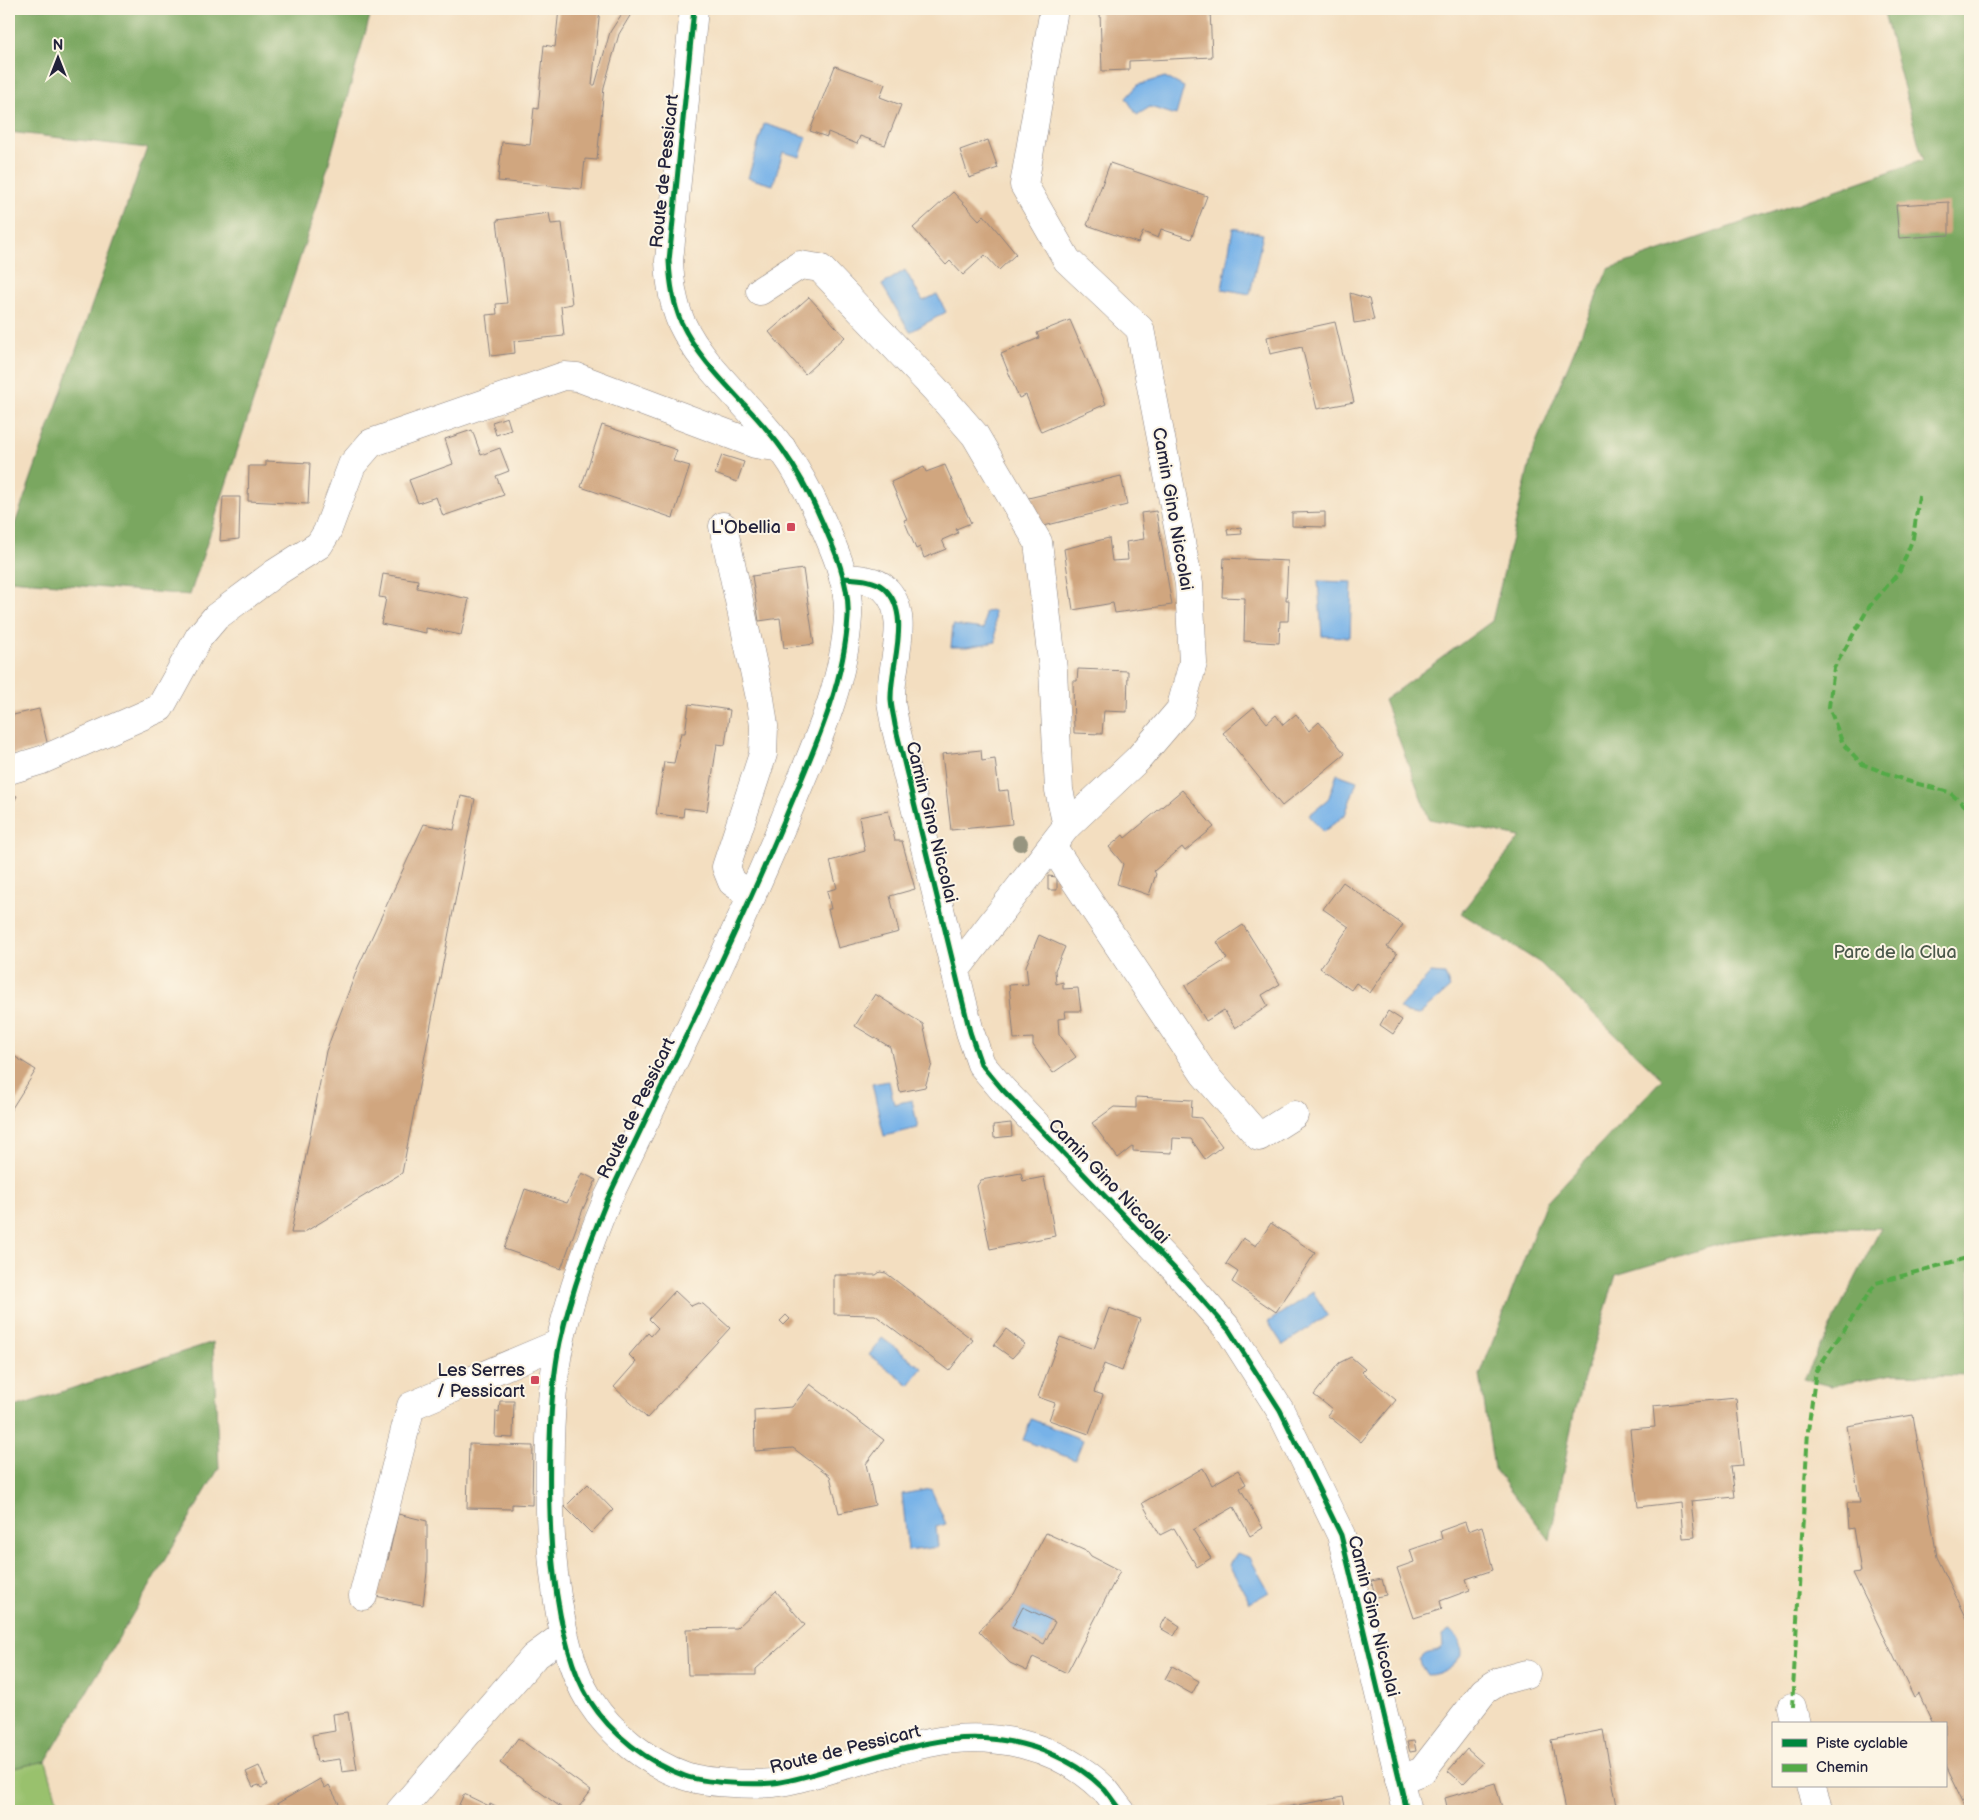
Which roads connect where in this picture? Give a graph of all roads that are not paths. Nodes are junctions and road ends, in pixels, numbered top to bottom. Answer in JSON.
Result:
{"nodes":[{"id":1,"x":694,"y":9,"type":"edge"},
{"id":2,"x":1054,"y":9,"type":"edge"},
{"id":3,"x":760,"y":291,"type":"dead end"},
{"id":4,"x":782,"y":448,"type":"junction"},
{"id":5,"x":723,"y":526,"type":"dead end"},
{"id":6,"x":843,"y":578,"type":"junction"},
{"id":7,"x":9,"y":770,"type":"edge"},
{"id":8,"x":1059,"y":836,"type":"junction"},
{"id":9,"x":752,"y":896,"type":"junction"},
{"id":10,"x":956,"y":971,"type":"junction"},
{"id":11,"x":1294,"y":1115,"type":"dead end"},
{"id":12,"x":560,"y":1343,"type":"junction"},
{"id":13,"x":363,"y":1596,"type":"dead end"},
{"id":14,"x":564,"y":1635,"type":"junction"},
{"id":15,"x":1526,"y":1674,"type":"dead end"},
{"id":16,"x":1399,"y":1780,"type":"junction"},
{"id":17,"x":1812,"y":1788,"type":"edge"},
{"id":18,"x":400,"y":1811,"type":"edge"},
{"id":19,"x":1121,"y":1811,"type":"edge"},
{"id":20,"x":1407,"y":1811,"type":"edge"},
{"id":21,"x":1819,"y":1811,"type":"edge"}],
"edges":[{"from":1,"to":4,"type":"street","name":"Route de Pessicart"},
{"from":2,"to":8,"type":"street","name":"Camin Gino Niccolai"},
{"from":3,"to":8,"type":"street"},
{"from":4,"to":6,"type":"street","name":"Route de Pessicart"},
{"from":4,"to":7,"type":"street"},
{"from":5,"to":9,"type":"street"},
{"from":6,"to":9,"type":"street","name":"Route de Pessicart"},
{"from":6,"to":10,"type":"street","name":"Camin Gino Niccolai"},
{"from":8,"to":10,"type":"street","name":"Camin Gino Niccolai"},
{"from":8,"to":11,"type":"street"},
{"from":9,"to":12,"type":"street","name":"Route de Pessicart"},
{"from":10,"to":16,"type":"street","name":"Camin Gino Niccolai"},
{"from":12,"to":13,"type":"street"},
{"from":12,"to":14,"type":"street","name":"Route de Pessicart"},
{"from":14,"to":18,"type":"street"},
{"from":14,"to":19,"type":"street","name":"Route de Pessicart"},
{"from":15,"to":16,"type":"street"},
{"from":16,"to":20,"type":"street","name":"Camin Gino Niccolai"},
{"from":17,"to":21,"type":"street"}]}
